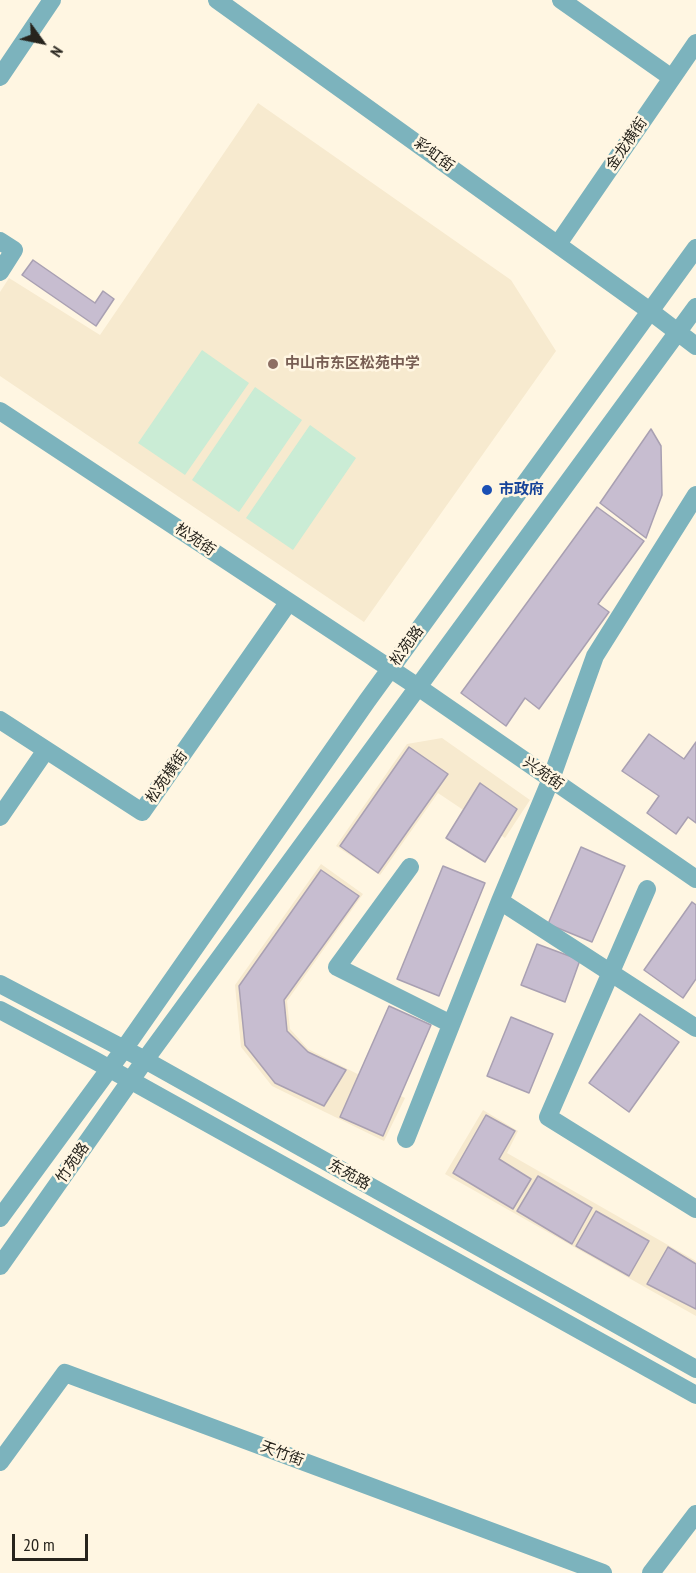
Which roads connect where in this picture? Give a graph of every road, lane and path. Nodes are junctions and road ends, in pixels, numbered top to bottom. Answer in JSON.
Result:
{"nodes":[{"id":1,"x":51,"y":0,"type":"edge"},
{"id":2,"x":217,"y":0,"type":"edge"},
{"id":3,"x":561,"y":0,"type":"edge"},
{"id":4,"x":696,"y":43,"type":"edge"},
{"id":5,"x":0,"y":77,"type":"edge"},
{"id":6,"x":672,"y":78,"type":"junction"},
{"id":7,"x":0,"y":241,"type":"edge"},
{"id":8,"x":558,"y":244,"type":"junction"},
{"id":9,"x":696,"y":248,"type":"edge"},
{"id":10,"x":0,"y":272,"type":"edge"},
{"id":11,"x":696,"y":307,"type":"edge"},
{"id":12,"x":650,"y":310,"type":"junction"},
{"id":13,"x":678,"y":332,"type":"junction"},
{"id":14,"x":696,"y":346,"type":"edge"},
{"id":15,"x":0,"y":411,"type":"edge"},
{"id":16,"x":696,"y":495,"type":"edge"},
{"id":17,"x":288,"y":603,"type":"junction"},
{"id":18,"x":390,"y":670,"type":"junction"},
{"id":19,"x":418,"y":687,"type":"junction"},
{"id":20,"x":0,"y":720,"type":"edge"},
{"id":21,"x":46,"y":750,"type":"junction"},
{"id":22,"x":551,"y":779,"type":"junction"},
{"id":23,"x":0,"y":817,"type":"edge"},
{"id":24,"x":410,"y":867,"type":"dead end"},
{"id":25,"x":696,"y":879,"type":"edge"},
{"id":26,"x":647,"y":889,"type":"dead end"},
{"id":27,"x":500,"y":901,"type":"junction"},
{"id":28,"x":610,"y":973,"type":"junction"},
{"id":29,"x":0,"y":984,"type":"edge"},
{"id":30,"x":0,"y":1010,"type":"edge"},
{"id":31,"x":451,"y":1024,"type":"junction"},
{"id":32,"x":696,"y":1028,"type":"edge"},
{"id":33,"x":124,"y":1049,"type":"junction"},
{"id":34,"x":145,"y":1060,"type":"junction"},
{"id":35,"x":110,"y":1068,"type":"junction"},
{"id":36,"x":131,"y":1080,"type":"junction"},
{"id":37,"x":406,"y":1139,"type":"dead end"},
{"id":38,"x":696,"y":1209,"type":"edge"},
{"id":39,"x":0,"y":1218,"type":"edge"},
{"id":40,"x":0,"y":1266,"type":"edge"},
{"id":41,"x":696,"y":1369,"type":"edge"},
{"id":42,"x":696,"y":1395,"type":"edge"},
{"id":43,"x":0,"y":1462,"type":"edge"},
{"id":44,"x":696,"y":1514,"type":"edge"},
{"id":45,"x":603,"y":1573,"type":"edge"},
{"id":46,"x":651,"y":1573,"type":"edge"}],
"edges":[{"from":1,"to":5,"type":"street"},
{"from":2,"to":8,"type":"street","name":"彩虹街"},
{"from":3,"to":6,"type":"street"},
{"from":4,"to":6,"type":"street","name":"金龙横街"},
{"from":6,"to":8,"type":"street","name":"金龙横街"},
{"from":7,"to":10,"type":"street"},
{"from":8,"to":12,"type":"street","name":"彩虹街"},
{"from":9,"to":12,"type":"street","name":"松苑路"},
{"from":11,"to":13,"type":"street"},
{"from":12,"to":13,"type":"street","name":"彩虹街"},
{"from":12,"to":18,"type":"street","name":"松苑路"},
{"from":13,"to":14,"type":"street","name":"彩虹街"},
{"from":13,"to":19,"type":"street"},
{"from":15,"to":17,"type":"street","name":"松苑街"},
{"from":16,"to":22,"type":"street"},
{"from":17,"to":18,"type":"street","name":"松苑街"},
{"from":17,"to":21,"type":"street","name":"松苑横街"},
{"from":18,"to":19,"type":"street","name":"兴苑街"},
{"from":18,"to":33,"type":"street","name":"松苑路"},
{"from":19,"to":22,"type":"street","name":"兴苑街"},
{"from":19,"to":34,"type":"street"},
{"from":20,"to":21,"type":"street","name":"松苑横街"},
{"from":21,"to":23,"type":"street"},
{"from":22,"to":25,"type":"street","name":"兴苑街"},
{"from":22,"to":27,"type":"street"},
{"from":24,"to":31,"type":"street"},
{"from":26,"to":28,"type":"street"},
{"from":27,"to":28,"type":"street"},
{"from":27,"to":31,"type":"street"},
{"from":28,"to":32,"type":"street"},
{"from":28,"to":38,"type":"street"},
{"from":29,"to":33,"type":"street","name":"东苑路"},
{"from":30,"to":35,"type":"street","name":"东苑路"},
{"from":31,"to":37,"type":"street"},
{"from":33,"to":34,"type":"street","name":"东苑路"},
{"from":33,"to":35,"type":"street","name":"竹苑路"},
{"from":34,"to":36,"type":"street","name":"竹苑路"},
{"from":34,"to":41,"type":"street","name":"东苑路"},
{"from":35,"to":36,"type":"street","name":"东苑路"},
{"from":35,"to":39,"type":"street","name":"竹苑路"},
{"from":36,"to":40,"type":"street","name":"竹苑路"},
{"from":36,"to":42,"type":"street","name":"东苑路"},
{"from":43,"to":45,"type":"street","name":"天竹街"},
{"from":44,"to":46,"type":"street"}]}
